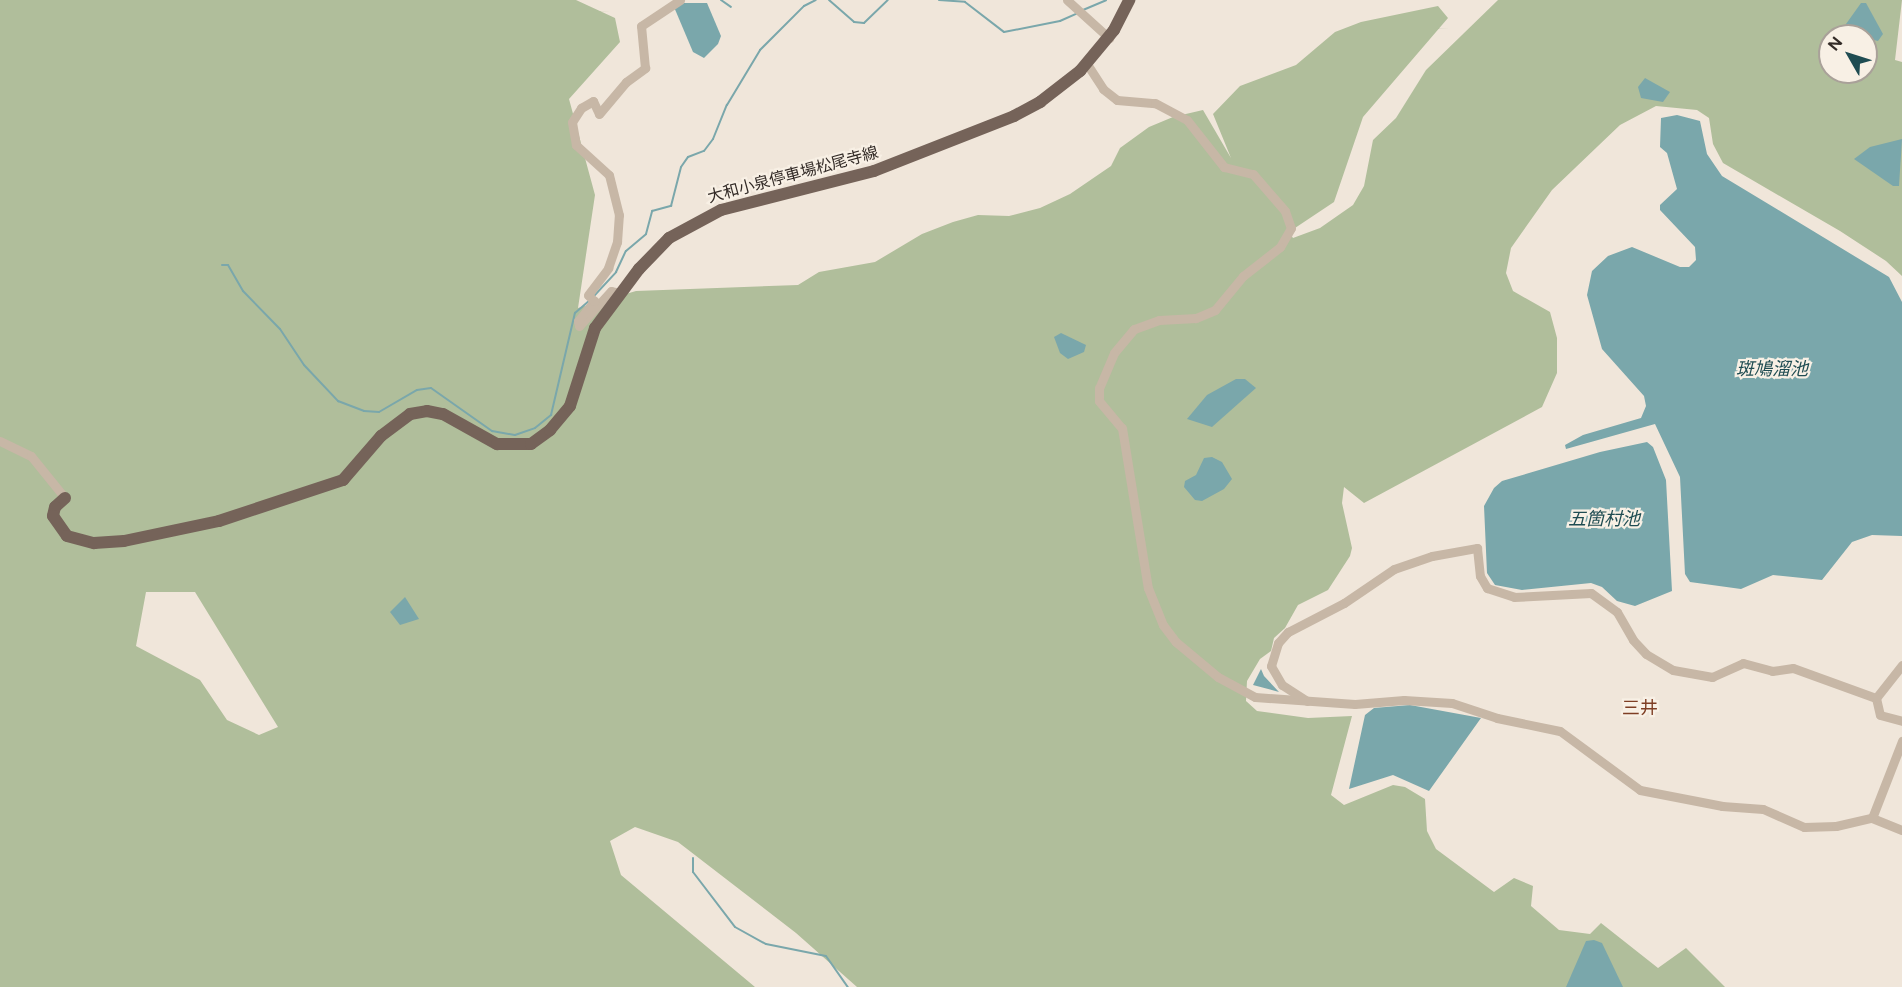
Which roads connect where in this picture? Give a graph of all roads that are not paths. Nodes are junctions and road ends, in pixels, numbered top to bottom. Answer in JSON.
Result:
{"nodes":[{"id":1,"x":680,"y":0,"type":"edge"},
{"id":2,"x":1067,"y":0,"type":"edge"},
{"id":3,"x":1131,"y":0,"type":"edge"},
{"id":4,"x":1108,"y":38,"type":"junction"},
{"id":5,"x":1087,"y":64,"type":"junction"},
{"id":6,"x":621,"y":293,"type":"junction"},
{"id":7,"x":0,"y":441,"type":"edge"},
{"id":8,"x":65,"y":498,"type":"joint"},
{"id":9,"x":1902,"y":665,"type":"edge"},
{"id":10,"x":1876,"y":698,"type":"junction"},
{"id":11,"x":1308,"y":701,"type":"junction"},
{"id":12,"x":1902,"y":721,"type":"edge"},
{"id":13,"x":1902,"y":741,"type":"edge"},
{"id":14,"x":1872,"y":818,"type":"junction"},
{"id":15,"x":1902,"y":830,"type":"edge"}],
"edges":[{"from":1,"to":6,"type":"street"},
{"from":2,"to":4,"type":"street"},
{"from":3,"to":4,"type":"main road","name":"大和小泉停車場松尾寺線"},
{"from":4,"to":5,"type":"main road","name":"大和小泉停車場松尾寺線"},
{"from":5,"to":6,"type":"main road","name":"大和小泉停車場松尾寺線"},
{"from":5,"to":11,"type":"street"},
{"from":6,"to":8,"type":"main road","name":"大和小泉停車場松尾寺線"},
{"from":7,"to":8,"type":"street"},
{"from":9,"to":10,"type":"street"},
{"from":10,"to":11,"type":"street"},
{"from":10,"to":12,"type":"street"},
{"from":11,"to":14,"type":"street"},
{"from":13,"to":14,"type":"street"},
{"from":14,"to":15,"type":"street"}]}
